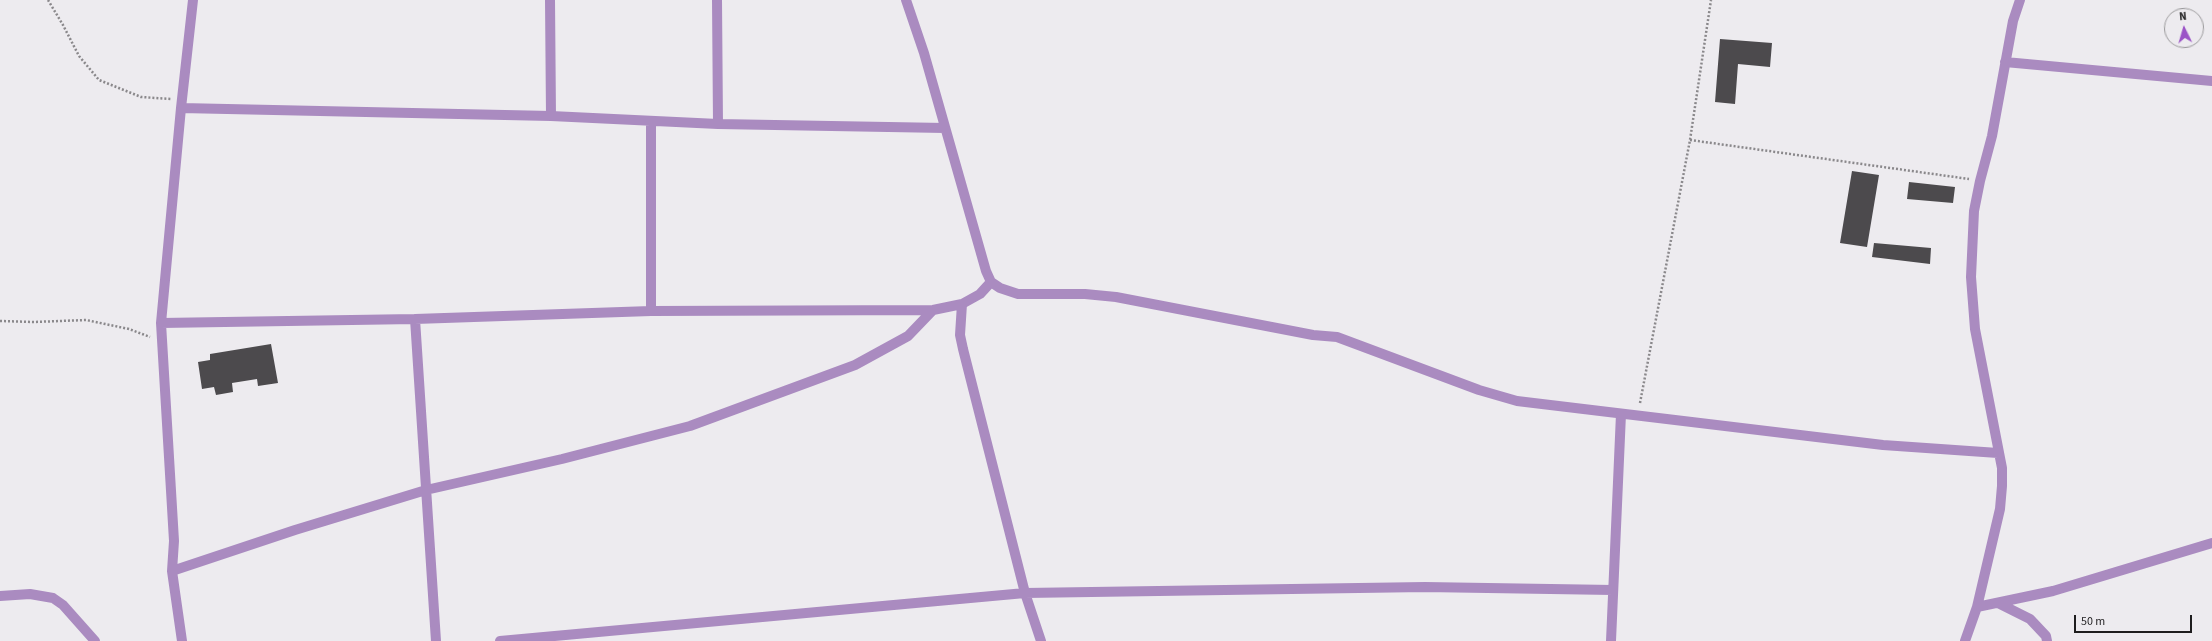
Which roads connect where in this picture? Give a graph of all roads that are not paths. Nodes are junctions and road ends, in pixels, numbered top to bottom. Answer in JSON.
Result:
{"nodes":[{"id":1,"x":193,"y":0,"type":"edge"},
{"id":2,"x":550,"y":0,"type":"edge"},
{"id":3,"x":717,"y":0,"type":"edge"},
{"id":4,"x":906,"y":0,"type":"edge"},
{"id":5,"x":2020,"y":0,"type":"edge"},
{"id":6,"x":2005,"y":62,"type":"junction"},
{"id":7,"x":2212,"y":81,"type":"edge"},
{"id":8,"x":181,"y":103,"type":"junction"},
{"id":9,"x":551,"y":116,"type":"junction"},
{"id":10,"x":651,"y":121,"type":"junction"},
{"id":11,"x":718,"y":124,"type":"junction"},
{"id":12,"x":946,"y":128,"type":"junction"},
{"id":13,"x":991,"y":282,"type":"junction"},
{"id":14,"x":962,"y":304,"type":"junction"},
{"id":15,"x":652,"y":310,"type":"junction"},
{"id":16,"x":933,"y":310,"type":"junction"},
{"id":17,"x":415,"y":319,"type":"junction"},
{"id":18,"x":161,"y":323,"type":"junction"},
{"id":19,"x":1621,"y":414,"type":"junction"},
{"id":20,"x":1998,"y":453,"type":"junction"},
{"id":21,"x":426,"y":490,"type":"junction"},
{"id":22,"x":2212,"y":543,"type":"edge"},
{"id":23,"x":172,"y":571,"type":"junction"},
{"id":24,"x":1613,"y":590,"type":"junction"},
{"id":25,"x":1025,"y":593,"type":"junction"},
{"id":26,"x":0,"y":596,"type":"edge"},
{"id":27,"x":1998,"y":602,"type":"junction"},
{"id":28,"x":1977,"y":607,"type":"junction"},
{"id":29,"x":549,"y":639,"type":"edge"},
{"id":30,"x":95,"y":641,"type":"edge"},
{"id":31,"x":182,"y":641,"type":"edge"},
{"id":32,"x":436,"y":641,"type":"edge"},
{"id":33,"x":500,"y":641,"type":"edge"},
{"id":34,"x":1041,"y":641,"type":"edge"},
{"id":35,"x":1611,"y":641,"type":"edge"},
{"id":36,"x":1965,"y":641,"type":"edge"},
{"id":37,"x":2047,"y":641,"type":"edge"}],
"edges":[{"from":1,"to":8,"type":"street"},
{"from":2,"to":9,"type":"street"},
{"from":3,"to":11,"type":"street"},
{"from":4,"to":12,"type":"street"},
{"from":5,"to":6,"type":"street"},
{"from":6,"to":7,"type":"street"},
{"from":6,"to":20,"type":"street"},
{"from":8,"to":9,"type":"street"},
{"from":8,"to":18,"type":"street"},
{"from":9,"to":10,"type":"street"},
{"from":10,"to":11,"type":"street"},
{"from":10,"to":15,"type":"street"},
{"from":11,"to":12,"type":"street"},
{"from":12,"to":13,"type":"street"},
{"from":13,"to":14,"type":"street"},
{"from":13,"to":19,"type":"street"},
{"from":14,"to":16,"type":"street"},
{"from":14,"to":25,"type":"street"},
{"from":15,"to":16,"type":"street"},
{"from":15,"to":17,"type":"street"},
{"from":16,"to":21,"type":"street"},
{"from":17,"to":18,"type":"street"},
{"from":17,"to":21,"type":"street"},
{"from":18,"to":23,"type":"street"},
{"from":19,"to":20,"type":"street"},
{"from":19,"to":24,"type":"street"},
{"from":20,"to":28,"type":"street"},
{"from":21,"to":23,"type":"street"},
{"from":21,"to":32,"type":"street"},
{"from":22,"to":27,"type":"street"},
{"from":23,"to":31,"type":"street"},
{"from":24,"to":25,"type":"street"},
{"from":24,"to":35,"type":"street"},
{"from":25,"to":29,"type":"street"},
{"from":25,"to":34,"type":"street"},
{"from":26,"to":30,"type":"street"},
{"from":27,"to":28,"type":"street"},
{"from":27,"to":37,"type":"street"},
{"from":28,"to":36,"type":"street"},
{"from":29,"to":33,"type":"street"}]}
